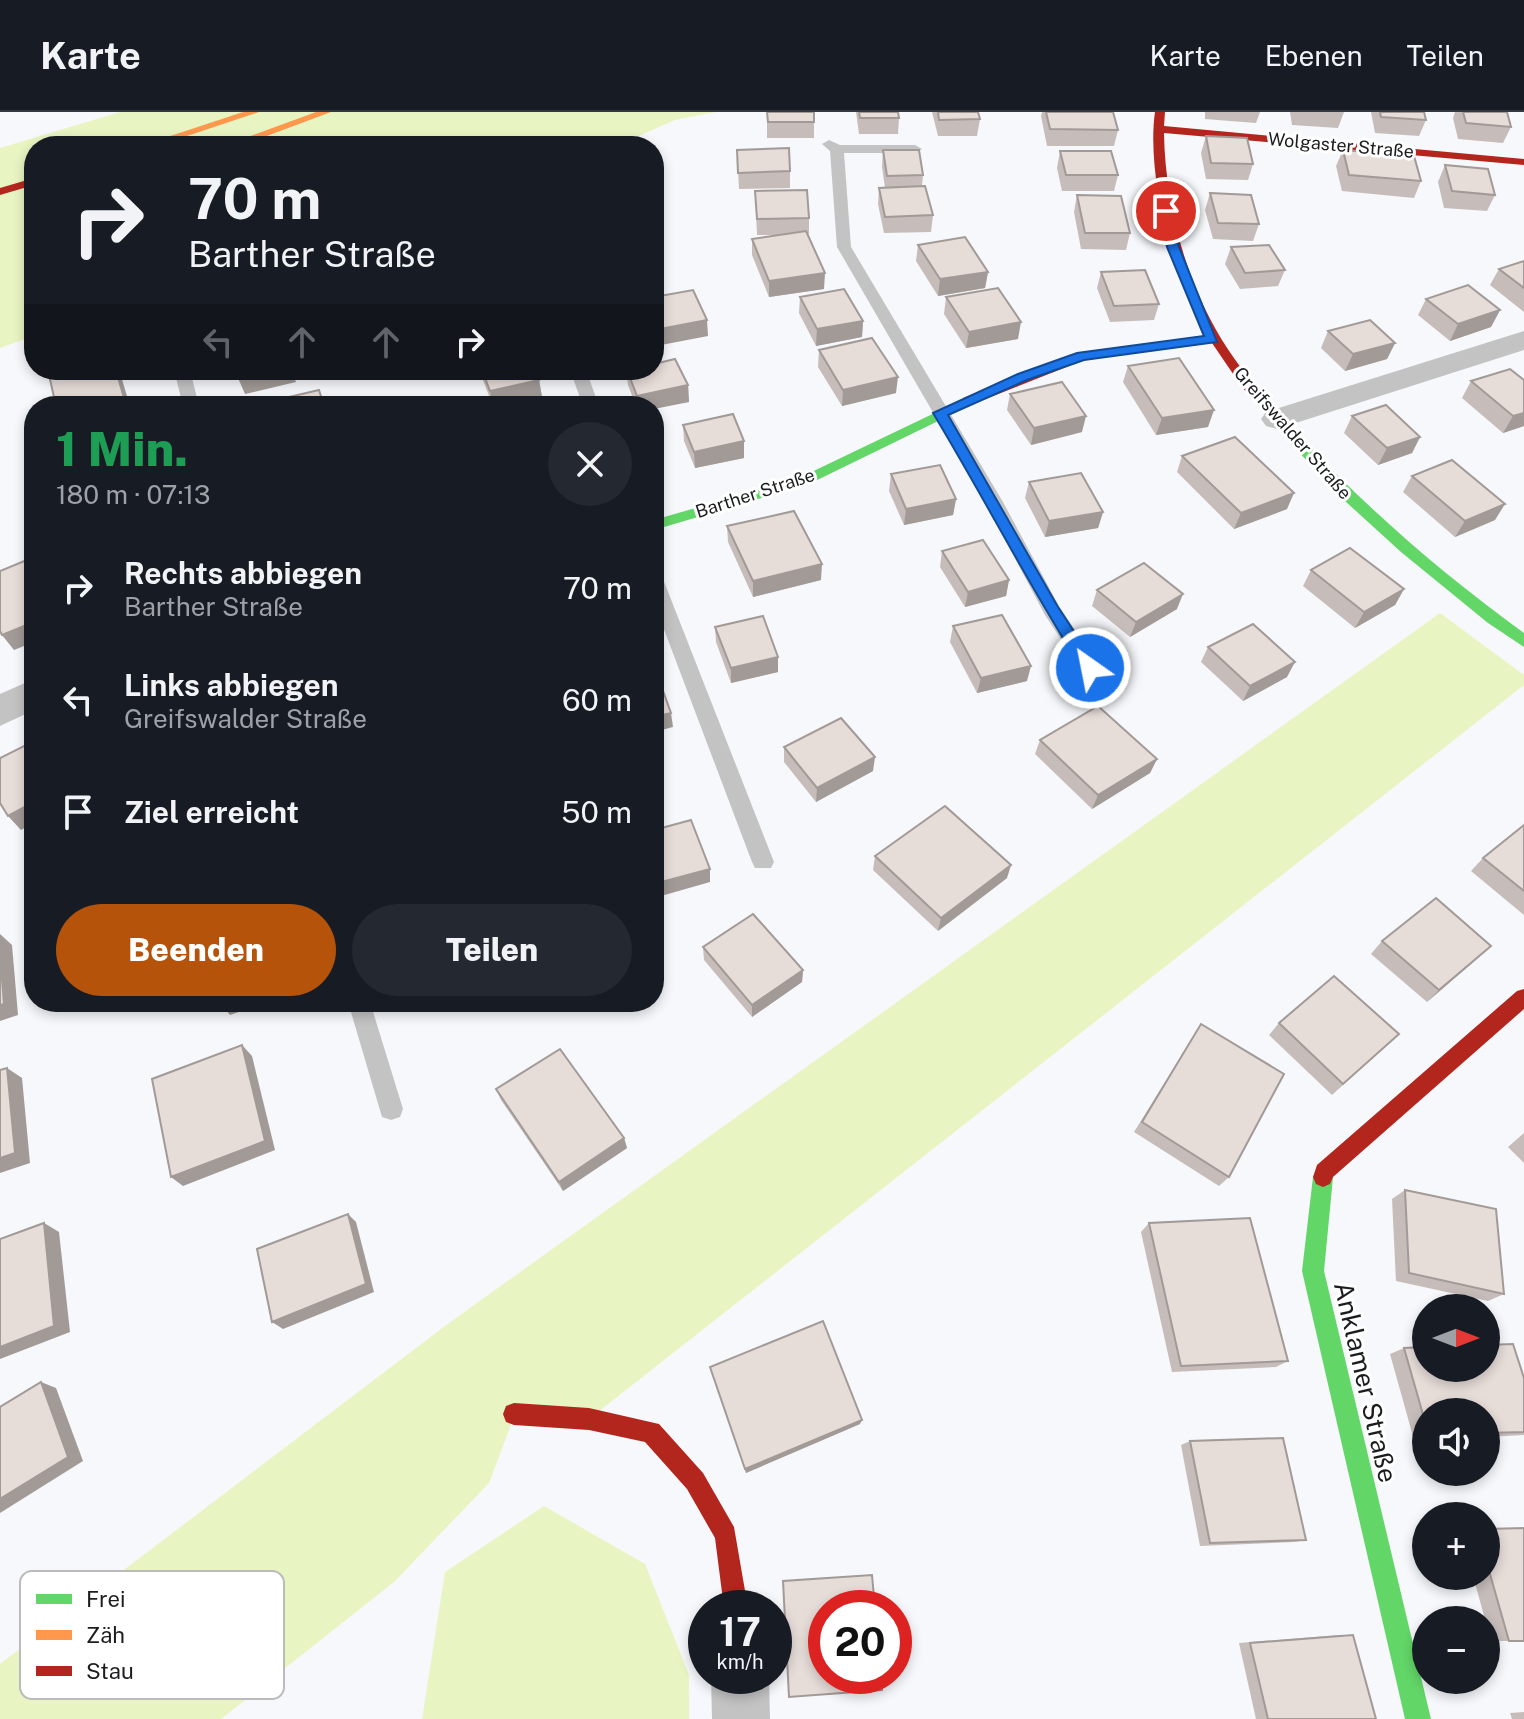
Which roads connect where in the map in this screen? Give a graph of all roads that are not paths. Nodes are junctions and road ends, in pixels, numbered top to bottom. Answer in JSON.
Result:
{"nodes":[{"id":1,"x":254,"y":112,"type":"edge"},
{"id":2,"x":326,"y":112,"type":"edge"},
{"id":3,"x":1159,"y":121,"type":"edge"},
{"id":4,"x":178,"y":136,"type":"edge"},
{"id":5,"x":258,"y":136,"type":"edge"},
{"id":6,"x":915,"y":149,"type":"edge"},
{"id":7,"x":1524,"y":162,"type":"edge"},
{"id":8,"x":24,"y":184,"type":"edge"},
{"id":9,"x":0,"y":192,"type":"edge"},
{"id":10,"x":1212,"y":339,"type":"junction"},
{"id":11,"x":1524,"y":340,"type":"edge"},
{"id":12,"x":940,"y":413,"type":"junction"},
{"id":13,"x":1277,"y":419,"type":"junction"},
{"id":14,"x":664,"y":522,"type":"edge"},
{"id":15,"x":664,"y":605,"type":"edge"},
{"id":16,"x":1524,"y":641,"type":"edge"},
{"id":17,"x":1090,"y":668,"type":"dead end"},
{"id":18,"x":24,"y":698,"type":"edge"},
{"id":19,"x":0,"y":711,"type":"edge"},
{"id":20,"x":763,"y":862,"type":"dead end"},
{"id":21,"x":1524,"y":997,"type":"edge"},
{"id":22,"x":362,"y":1012,"type":"edge"},
{"id":23,"x":391,"y":1109,"type":"dead end"},
{"id":24,"x":514,"y":1414,"type":"dead end"},
{"id":25,"x":734,"y":1590,"type":"edge"},
{"id":26,"x":740,"y":1694,"type":"edge"},
{"id":27,"x":741,"y":1719,"type":"edge"},
{"id":28,"x":1418,"y":1719,"type":"edge"}],
"edges":[{"from":1,"to":4,"type":"main road"},
{"from":2,"to":5,"type":"main road"},
{"from":3,"to":7,"type":"main road","name":"Wolgaster Straße"},
{"from":3,"to":10,"type":"main road","name":"Greifswalder Straße"},
{"from":6,"to":12,"type":"lane"},
{"from":8,"to":9,"type":"main road"},
{"from":10,"to":12,"type":"main road","name":"Barther Straße"},
{"from":10,"to":13,"type":"main road","name":"Greifswalder Straße"},
{"from":11,"to":13,"type":"street"},
{"from":12,"to":14,"type":"main road","name":"Barther Straße"},
{"from":12,"to":17,"type":"lane"},
{"from":13,"to":16,"type":"main road","name":"Greifswalder Straße"},
{"from":15,"to":20,"type":"lane"},
{"from":18,"to":19,"type":"street"},
{"from":21,"to":28,"type":"main road","name":"Anklamer Straße"},
{"from":22,"to":23,"type":"lane"},
{"from":24,"to":25,"type":"main road"},
{"from":26,"to":27,"type":"street"}]}
